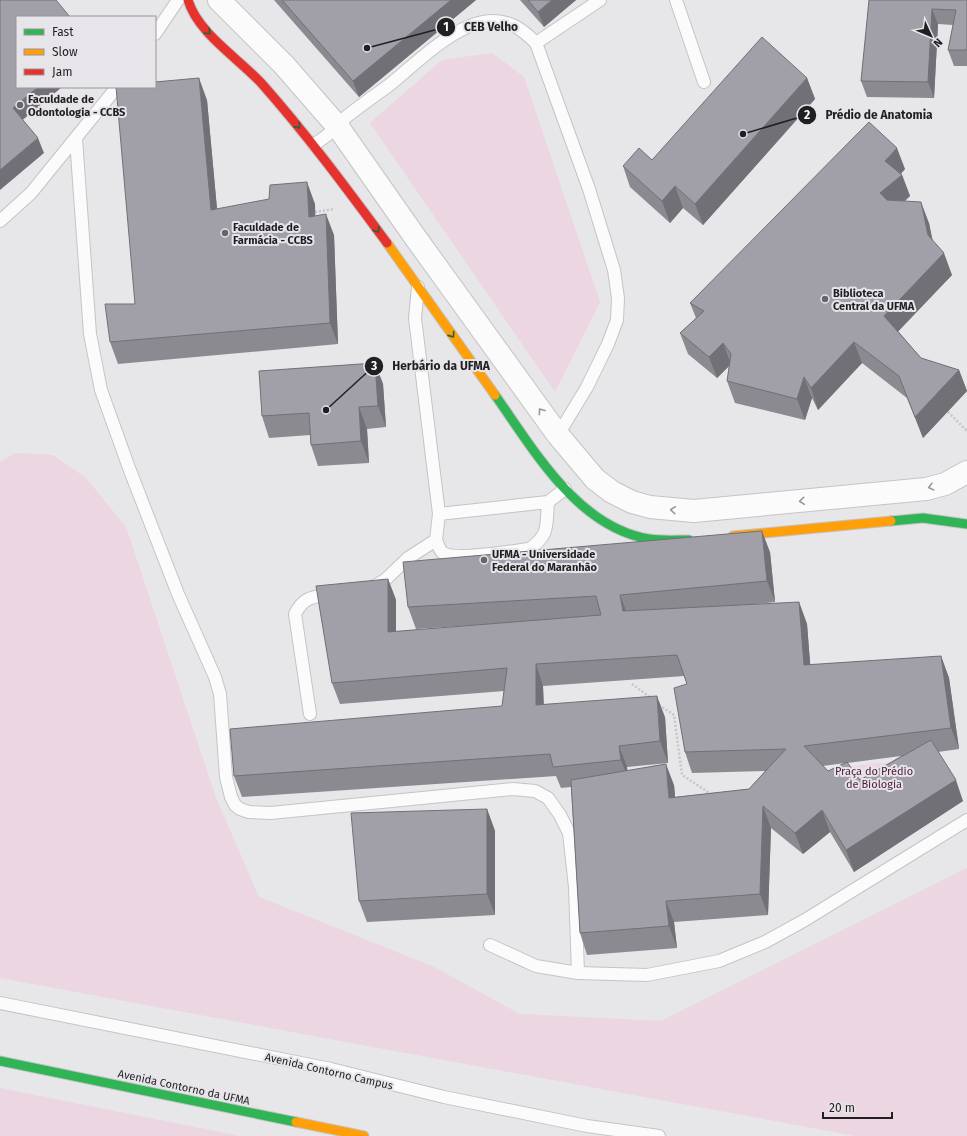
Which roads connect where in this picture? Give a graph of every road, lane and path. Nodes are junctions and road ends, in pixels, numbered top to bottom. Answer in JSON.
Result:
{"nodes":[{"id":1,"x":178,"y":0,"type":"edge"},
{"id":2,"x":188,"y":0,"type":"edge"},
{"id":3,"x":219,"y":0,"type":"edge"},
{"id":4,"x":600,"y":0,"type":"edge"},
{"id":5,"x":676,"y":0,"type":"edge"},
{"id":6,"x":156,"y":33,"type":"edge"},
{"id":7,"x":536,"y":43,"type":"junction"},
{"id":8,"x":704,"y":82,"type":"dead end"},
{"id":9,"x":116,"y":88,"type":"edge"},
{"id":10,"x":338,"y":126,"type":"junction"},
{"id":11,"x":76,"y":139,"type":"junction"},
{"id":12,"x":314,"y":145,"type":"junction"},
{"id":13,"x":336,"y":209,"type":"dead end"},
{"id":14,"x":315,"y":212,"type":"dead end"},
{"id":15,"x":0,"y":221,"type":"edge"},
{"id":16,"x":418,"y":287,"type":"junction"},
{"id":17,"x":948,"y":412,"type":"edge"},
{"id":18,"x":967,"y":431,"type":"edge"},
{"id":19,"x":558,"y":435,"type":"junction"},
{"id":20,"x":967,"y":472,"type":"edge"},
{"id":21,"x":565,"y":490,"type":"junction"},
{"id":22,"x":548,"y":502,"type":"junction"},
{"id":23,"x":439,"y":514,"type":"junction"},
{"id":24,"x":967,"y":524,"type":"edge"},
{"id":25,"x":720,"y":537,"type":"edge"},
{"id":26,"x":436,"y":540,"type":"junction"},
{"id":27,"x":697,"y":540,"type":"edge"},
{"id":28,"x":360,"y":589,"type":"edge"},
{"id":29,"x":345,"y":591,"type":"edge"},
{"id":30,"x":632,"y":684,"type":"edge"},
{"id":31,"x":310,"y":714,"type":"dead end"},
{"id":32,"x":717,"y":798,"type":"edge"},
{"id":33,"x":967,"y":820,"type":"edge"},
{"id":34,"x":490,"y":945,"type":"dead end"},
{"id":35,"x":578,"y":973,"type":"junction"},
{"id":36,"x":0,"y":1003,"type":"edge"},
{"id":37,"x":0,"y":1061,"type":"edge"},
{"id":38,"x":364,"y":1136,"type":"edge"},
{"id":39,"x":659,"y":1136,"type":"edge"}],
"edges":[{"from":1,"to":6,"type":"lane"},
{"from":2,"to":12,"type":"street","one_way":true},
{"from":3,"to":10,"type":"street"},
{"from":4,"to":7,"type":"lane"},
{"from":5,"to":8,"type":"lane"},
{"from":7,"to":10,"type":"lane"},
{"from":7,"to":19,"type":"lane"},
{"from":9,"to":11,"type":"lane"},
{"from":10,"to":12,"type":"lane"},
{"from":19,"to":10,"type":"street","one_way":true},
{"from":11,"to":15,"type":"lane"},
{"from":11,"to":35,"type":"lane"},
{"from":12,"to":16,"type":"street","one_way":true},
{"from":13,"to":14,"type":"path"},
{"from":16,"to":21,"type":"street","one_way":true},
{"from":16,"to":23,"type":"lane"},
{"from":17,"to":18,"type":"path"},
{"from":20,"to":19,"type":"street","one_way":true},
{"from":21,"to":22,"type":"lane"},
{"from":21,"to":27,"type":"street"},
{"from":22,"to":23,"type":"lane"},
{"from":22,"to":26,"type":"lane"},
{"from":23,"to":26,"type":"lane"},
{"from":24,"to":25,"type":"street"},
{"from":26,"to":28,"type":"lane"},
{"from":29,"to":31,"type":"lane"},
{"from":30,"to":32,"type":"path"},
{"from":33,"to":35,"type":"lane"},
{"from":34,"to":35,"type":"lane"},
{"from":36,"to":39,"type":"lane","name":"Avenida Contorno Campus"},
{"from":37,"to":38,"type":"street","name":"Avenida Contorno da UFMA"}]}
